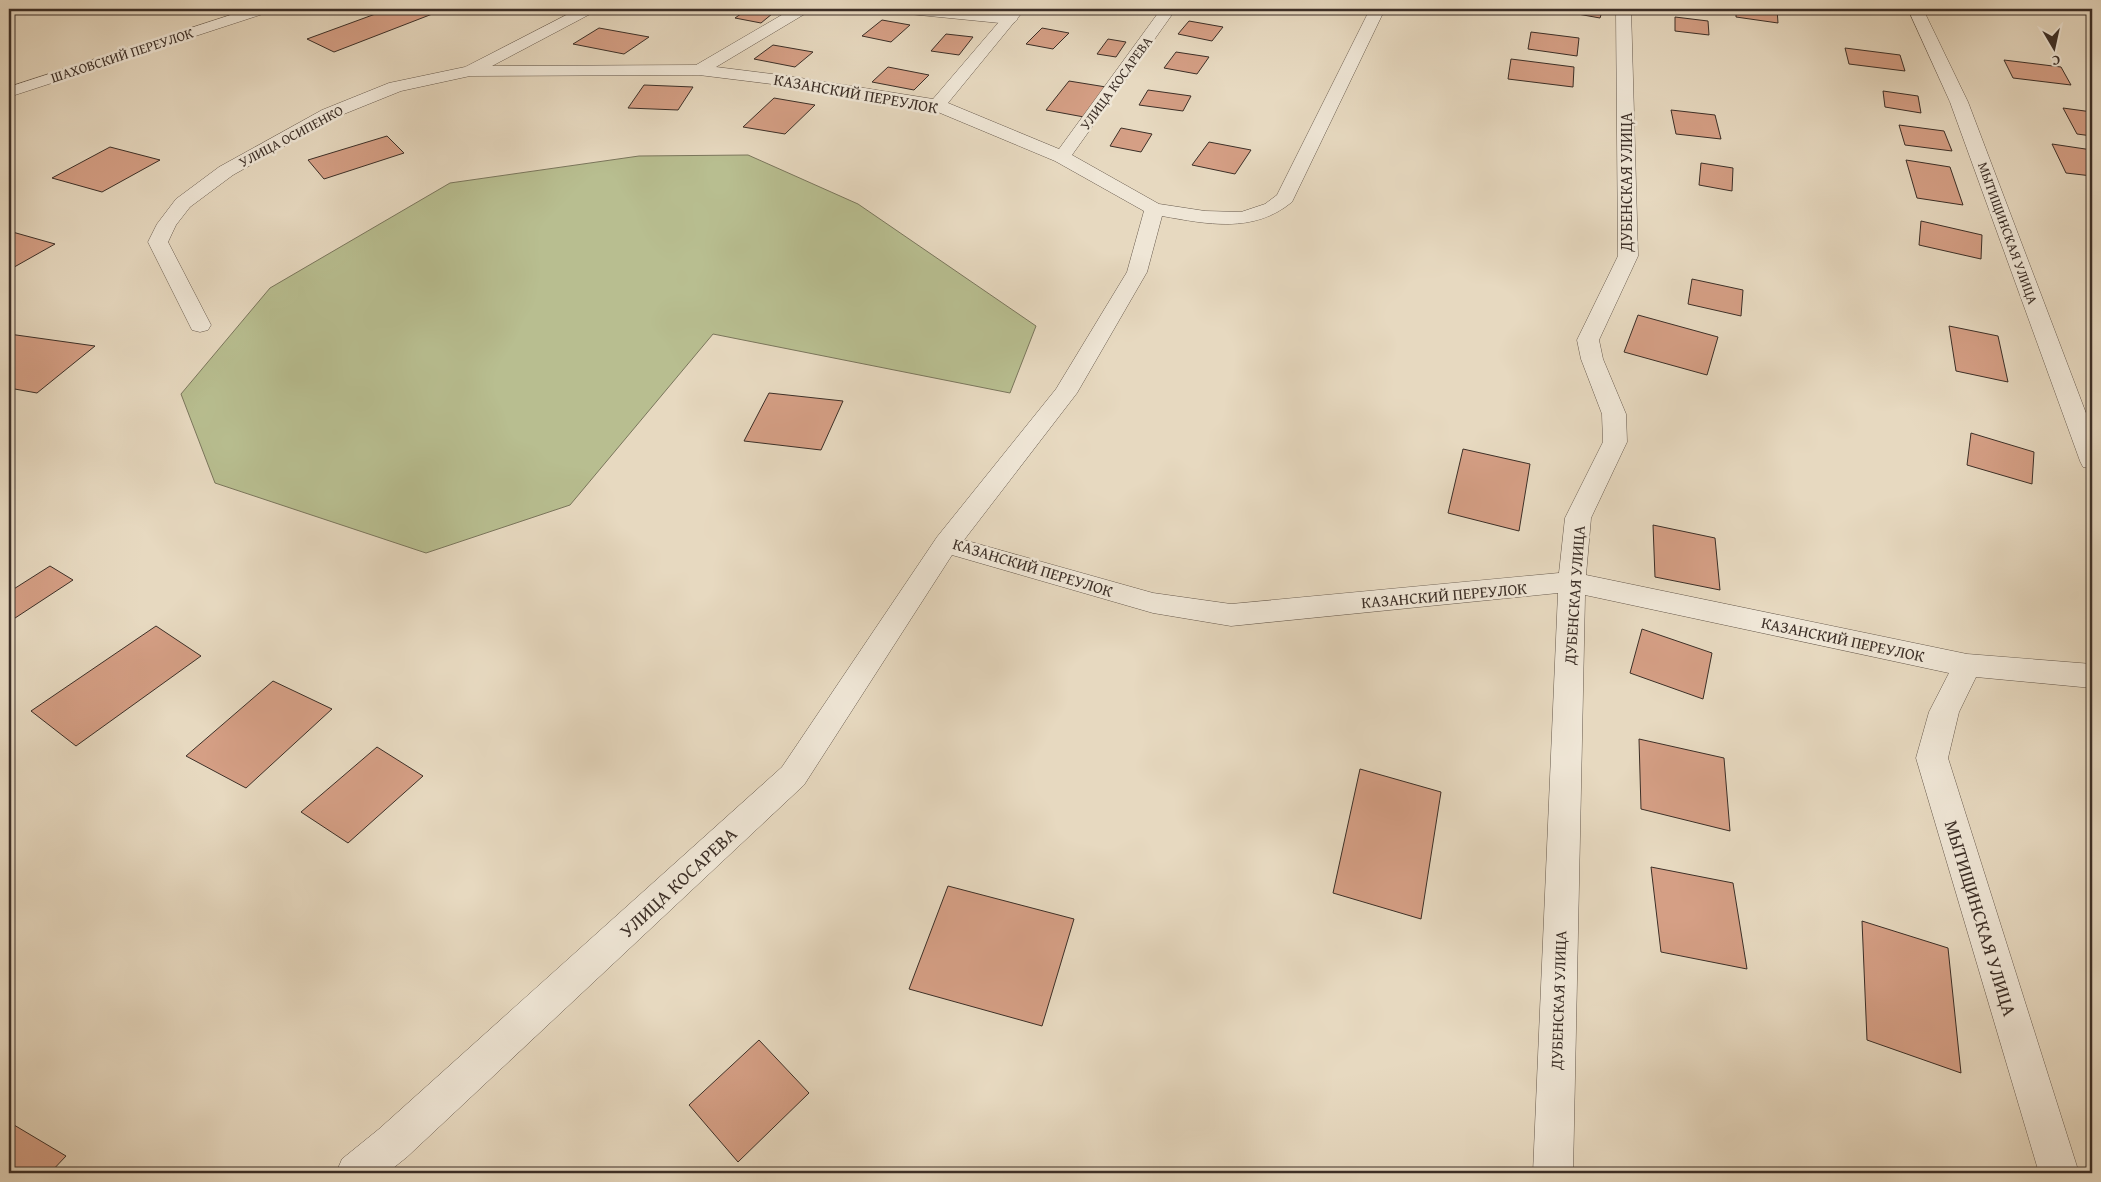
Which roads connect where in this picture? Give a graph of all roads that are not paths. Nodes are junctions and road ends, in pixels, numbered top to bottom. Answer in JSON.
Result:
{"nodes":[{"id":1,"x":264,"y":9,"type":"edge"},
{"id":2,"x":589,"y":9,"type":"edge"},
{"id":3,"x":803,"y":9,"type":"edge"},
{"id":4,"x":909,"y":9,"type":"edge"},
{"id":5,"x":1169,"y":9,"type":"edge"},
{"id":6,"x":1378,"y":9,"type":"edge"},
{"id":7,"x":1624,"y":9,"type":"edge"},
{"id":8,"x":1916,"y":9,"type":"edge"},
{"id":9,"x":1014,"y":14,"type":"edge"},
{"id":10,"x":699,"y":70,"type":"junction"},
{"id":11,"x":470,"y":71,"type":"junction"},
{"id":12,"x":9,"y":92,"type":"edge"},
{"id":13,"x":937,"y":105,"type":"junction"},
{"id":14,"x":1062,"y":157,"type":"junction"},
{"id":15,"x":1154,"y":209,"type":"junction"},
{"id":16,"x":200,"y":325,"type":"dead end"},
{"id":17,"x":2092,"y":461,"type":"edge"},
{"id":18,"x":946,"y":544,"type":"junction"},
{"id":19,"x":1572,"y":582,"type":"junction"},
{"id":20,"x":1967,"y":665,"type":"junction"},
{"id":21,"x":2092,"y":676,"type":"edge"},
{"id":22,"x":356,"y":1173,"type":"edge"},
{"id":23,"x":1553,"y":1173,"type":"edge"},
{"id":24,"x":2059,"y":1173,"type":"edge"}],
"edges":[{"from":1,"to":12,"type":"street","name":"ШАХОВСКИЙ ПЕРЕУЛОК"},
{"from":2,"to":11,"type":"street","name":"УЛИЦА ОСИПЕНКО"},
{"from":3,"to":10,"type":"street"},
{"from":4,"to":9,"type":"street"},
{"from":5,"to":14,"type":"street","name":"УЛИЦА КОСАРЕВА"},
{"from":6,"to":15,"type":"street"},
{"from":7,"to":19,"type":"street","name":"ДУБЕНСКАЯ УЛИЦА"},
{"from":8,"to":17,"type":"street","name":"МЫТИЩИНСКАЯ УЛИЦА"},
{"from":9,"to":13,"type":"street"},
{"from":10,"to":11,"type":"street","name":"КАЗАНСКИЙ ПЕРЕУЛОК"},
{"from":10,"to":13,"type":"street","name":"КАЗАНСКИЙ ПЕРЕУЛОК"},
{"from":11,"to":16,"type":"street","name":"УЛИЦА ОСИПЕНКО"},
{"from":13,"to":14,"type":"street","name":"КАЗАНСКИЙ ПЕРЕУЛОК"},
{"from":14,"to":15,"type":"street","name":"КАЗАНСКИЙ ПЕРЕУЛОК"},
{"from":15,"to":18,"type":"street","name":"КАЗАНСКИЙ ПЕРЕУЛОК"},
{"from":18,"to":19,"type":"street","name":"КАЗАНСКИЙ ПЕРЕУЛОК"},
{"from":18,"to":22,"type":"street","name":"УЛИЦА КОСАРЕВА"},
{"from":19,"to":20,"type":"street","name":"КАЗАНСКИЙ ПЕРЕУЛОК"},
{"from":19,"to":23,"type":"street","name":"ДУБЕНСКАЯ УЛИЦА"},
{"from":20,"to":21,"type":"street","name":"КАЗАНСКИЙ ПЕРЕУЛОК"},
{"from":20,"to":24,"type":"street","name":"МЫТИЩИНСКАЯ УЛИЦА"}]}
